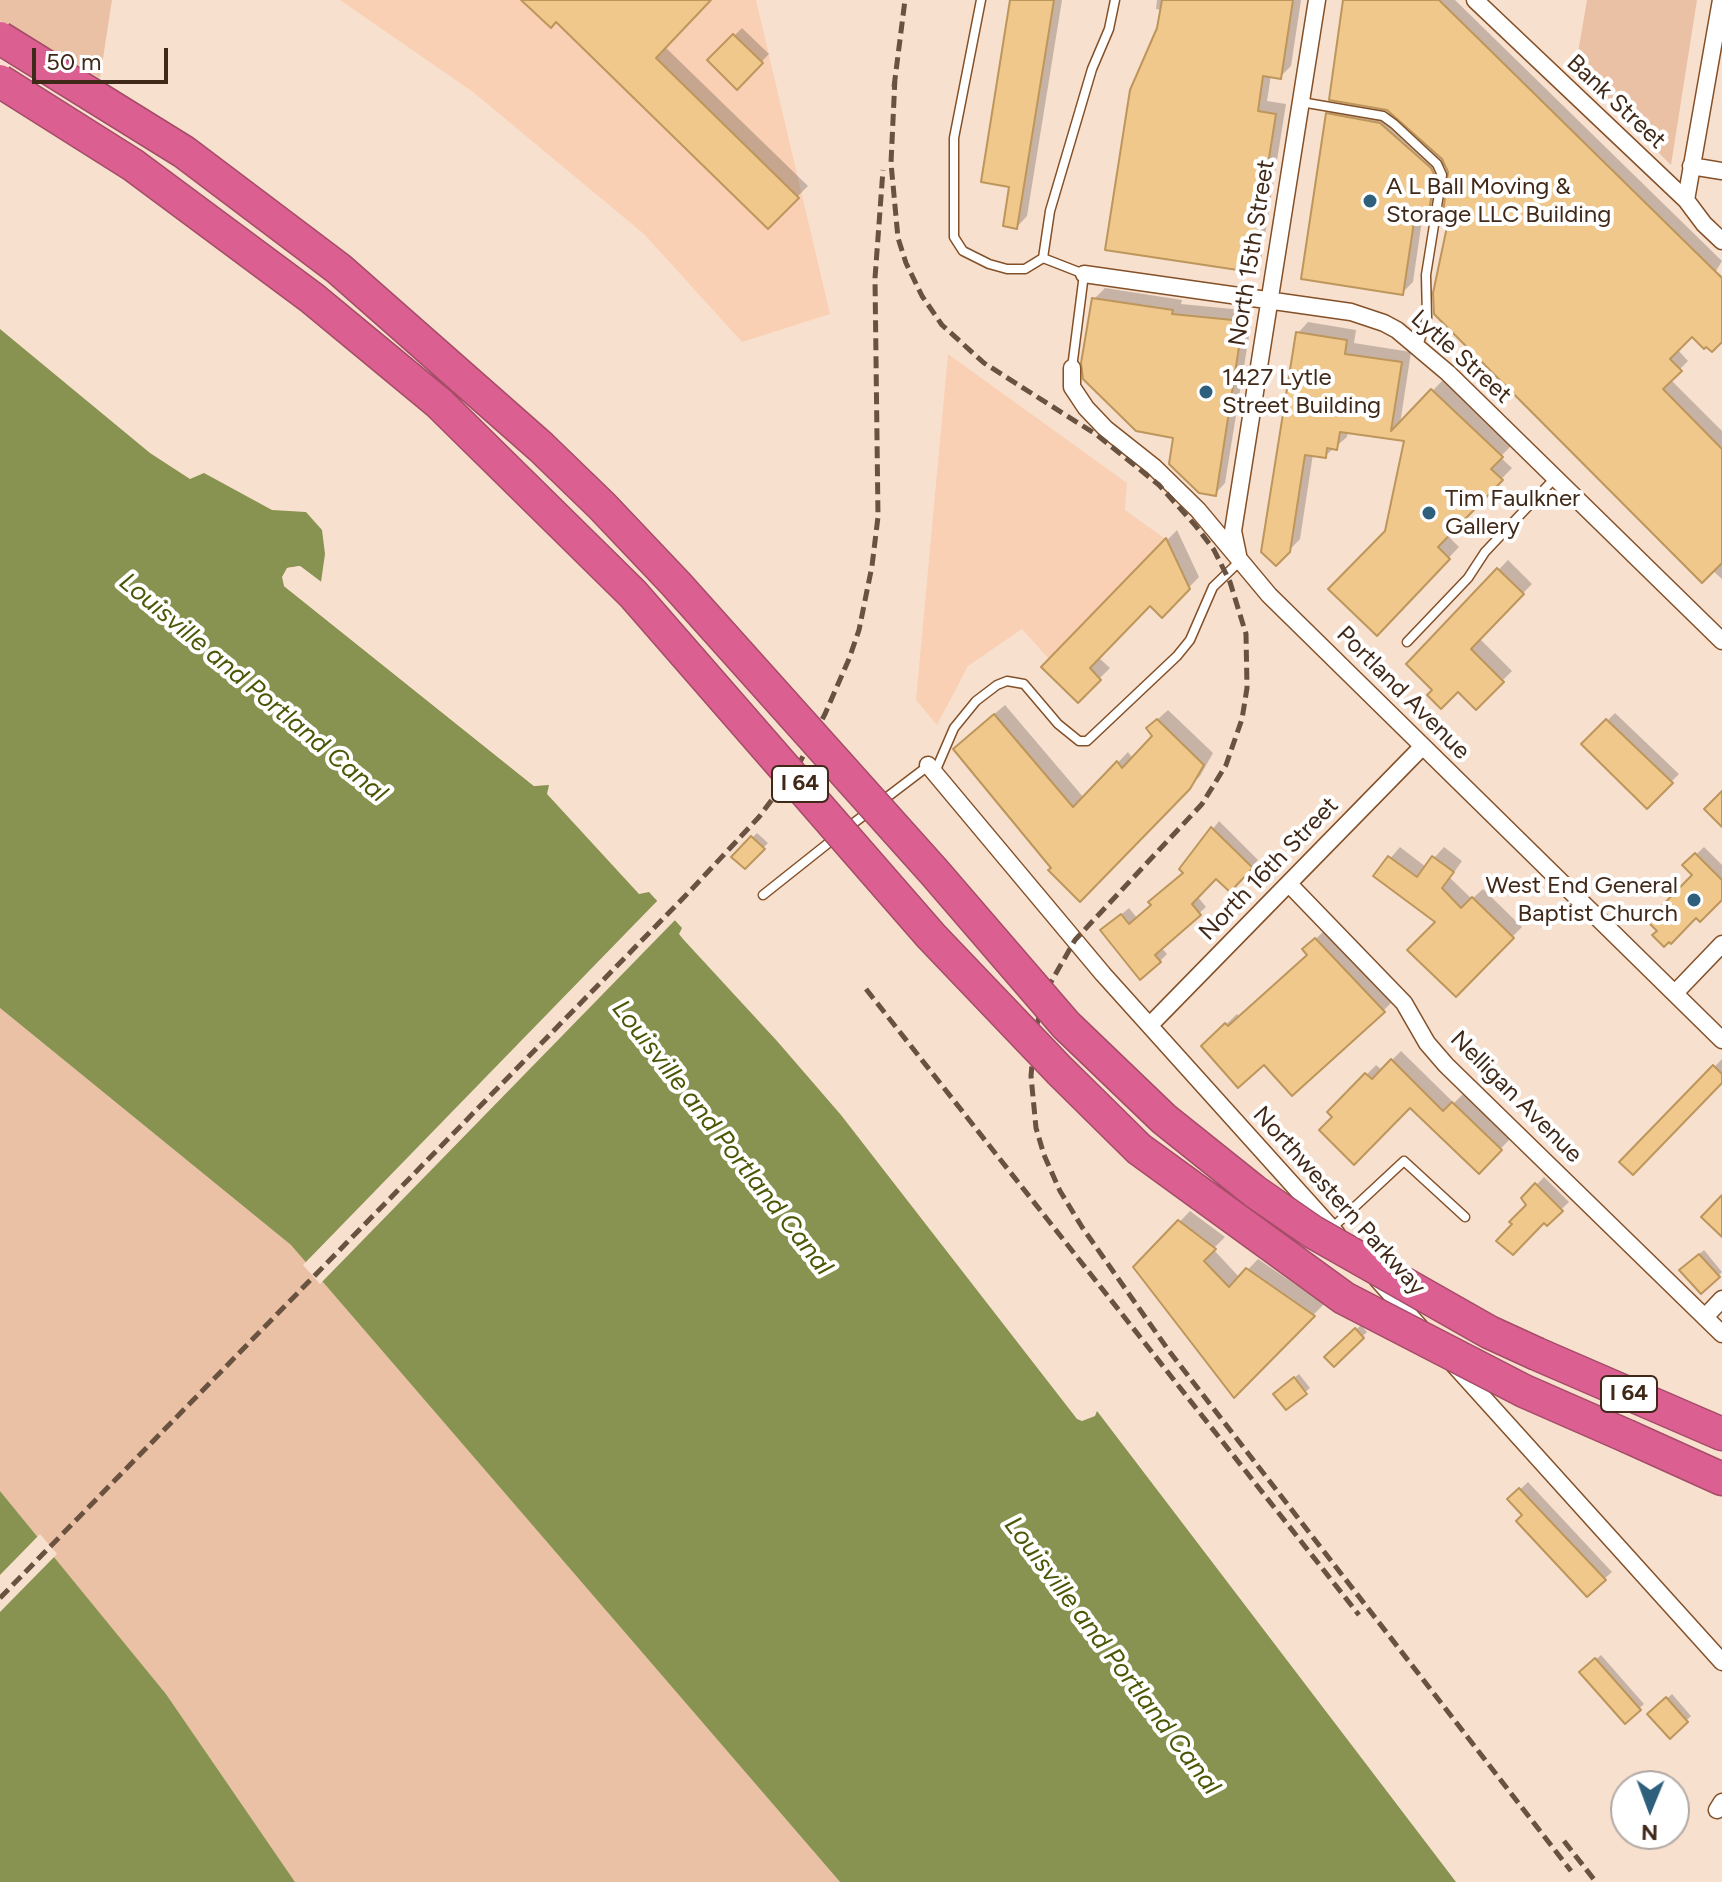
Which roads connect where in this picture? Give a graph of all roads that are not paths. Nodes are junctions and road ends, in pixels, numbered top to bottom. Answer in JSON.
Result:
{"nodes":[{"id":1,"x":981,"y":0,"type":"edge"},
{"id":2,"x":1115,"y":0,"type":"edge"},
{"id":3,"x":1317,"y":0,"type":"edge"},
{"id":4,"x":1475,"y":0,"type":"edge"},
{"id":5,"x":1721,"y":0,"type":"edge"},
{"id":6,"x":0,"y":38,"type":"edge"},
{"id":7,"x":0,"y":81,"type":"edge"},
{"id":8,"x":1714,"y":82,"type":"edge"},
{"id":9,"x":1301,"y":102,"type":"junction"},
{"id":10,"x":1691,"y":166,"type":"junction"},
{"id":11,"x":1722,"y":171,"type":"edge"},
{"id":12,"x":1686,"y":200,"type":"junction"},
{"id":13,"x":1722,"y":241,"type":"edge"},
{"id":14,"x":1043,"y":258,"type":"junction"},
{"id":15,"x":1084,"y":274,"type":"junction"},
{"id":16,"x":1269,"y":300,"type":"junction"},
{"id":17,"x":1418,"y":346,"type":"junction"},
{"id":18,"x":1072,"y":368,"type":"joint"},
{"id":19,"x":1555,"y":478,"type":"junction"},
{"id":20,"x":1240,"y":561,"type":"junction"},
{"id":21,"x":1722,"y":641,"type":"edge"},
{"id":22,"x":1407,"y":642,"type":"dead end"},
{"id":23,"x":1423,"y":746,"type":"junction"},
{"id":24,"x":932,"y":769,"type":"junction"},
{"id":25,"x":1289,"y":884,"type":"junction"},
{"id":26,"x":763,"y":895,"type":"dead end"},
{"id":27,"x":1722,"y":944,"type":"edge"},
{"id":28,"x":1675,"y":993,"type":"junction"},
{"id":29,"x":1150,"y":1025,"type":"junction"},
{"id":30,"x":1722,"y":1040,"type":"edge"},
{"id":31,"x":1465,"y":1217,"type":"dead end"},
{"id":32,"x":1332,"y":1229,"type":"junction"},
{"id":33,"x":1722,"y":1299,"type":"edge"},
{"id":34,"x":1705,"y":1317,"type":"junction"},
{"id":35,"x":1722,"y":1334,"type":"edge"},
{"id":36,"x":1722,"y":1434,"type":"edge"},
{"id":37,"x":1722,"y":1479,"type":"edge"},
{"id":38,"x":1722,"y":1662,"type":"edge"}],
"edges":[{"from":1,"to":14,"type":"lane"},
{"from":2,"to":14,"type":"lane"},
{"from":3,"to":9,"type":"street","name":"North 15th Street"},
{"from":4,"to":12,"type":"street","name":"Bank Street"},
{"from":5,"to":8,"type":"street"},
{"from":6,"to":36,"type":"highway","number":"I 64","bridge":true},
{"from":7,"to":37,"type":"highway","number":"I 64","bridge":true},
{"from":8,"to":10,"type":"street"},
{"from":9,"to":16,"type":"street","name":"North 15th Street"},
{"from":9,"to":17,"type":"lane"},
{"from":10,"to":11,"type":"street"},
{"from":10,"to":12,"type":"street"},
{"from":12,"to":13,"type":"street","name":"Bank Street"},
{"from":14,"to":15,"type":"lane"},
{"from":15,"to":16,"type":"street","name":"Lytle Street"},
{"from":15,"to":18,"type":"lane"},
{"from":16,"to":17,"type":"street","name":"Lytle Street"},
{"from":16,"to":20,"type":"street","name":"North 15th Street"},
{"from":17,"to":19,"type":"street","name":"Lytle Street"},
{"from":18,"to":20,"type":"street","name":"Portland Avenue"},
{"from":19,"to":21,"type":"street","name":"Lytle Street"},
{"from":19,"to":22,"type":"lane"},
{"from":20,"to":23,"type":"street","name":"Portland Avenue"},
{"from":20,"to":24,"type":"lane"},
{"from":23,"to":25,"type":"street","name":"North 16th Street"},
{"from":23,"to":28,"type":"street","name":"Portland Avenue"},
{"from":24,"to":26,"type":"lane"},
{"from":24,"to":29,"type":"street","name":"Northwestern Parkway"},
{"from":25,"to":29,"type":"street","name":"North 16th Street"},
{"from":25,"to":34,"type":"street","name":"Nelligan Avenue"},
{"from":27,"to":28,"type":"street"},
{"from":28,"to":30,"type":"street","name":"Portland Avenue"},
{"from":29,"to":32,"type":"street","name":"Northwestern Parkway"},
{"from":31,"to":32,"type":"lane"},
{"from":32,"to":38,"type":"street","name":"Northwestern Parkway"},
{"from":33,"to":34,"type":"street"},
{"from":34,"to":35,"type":"street","name":"Nelligan Avenue"}]}
